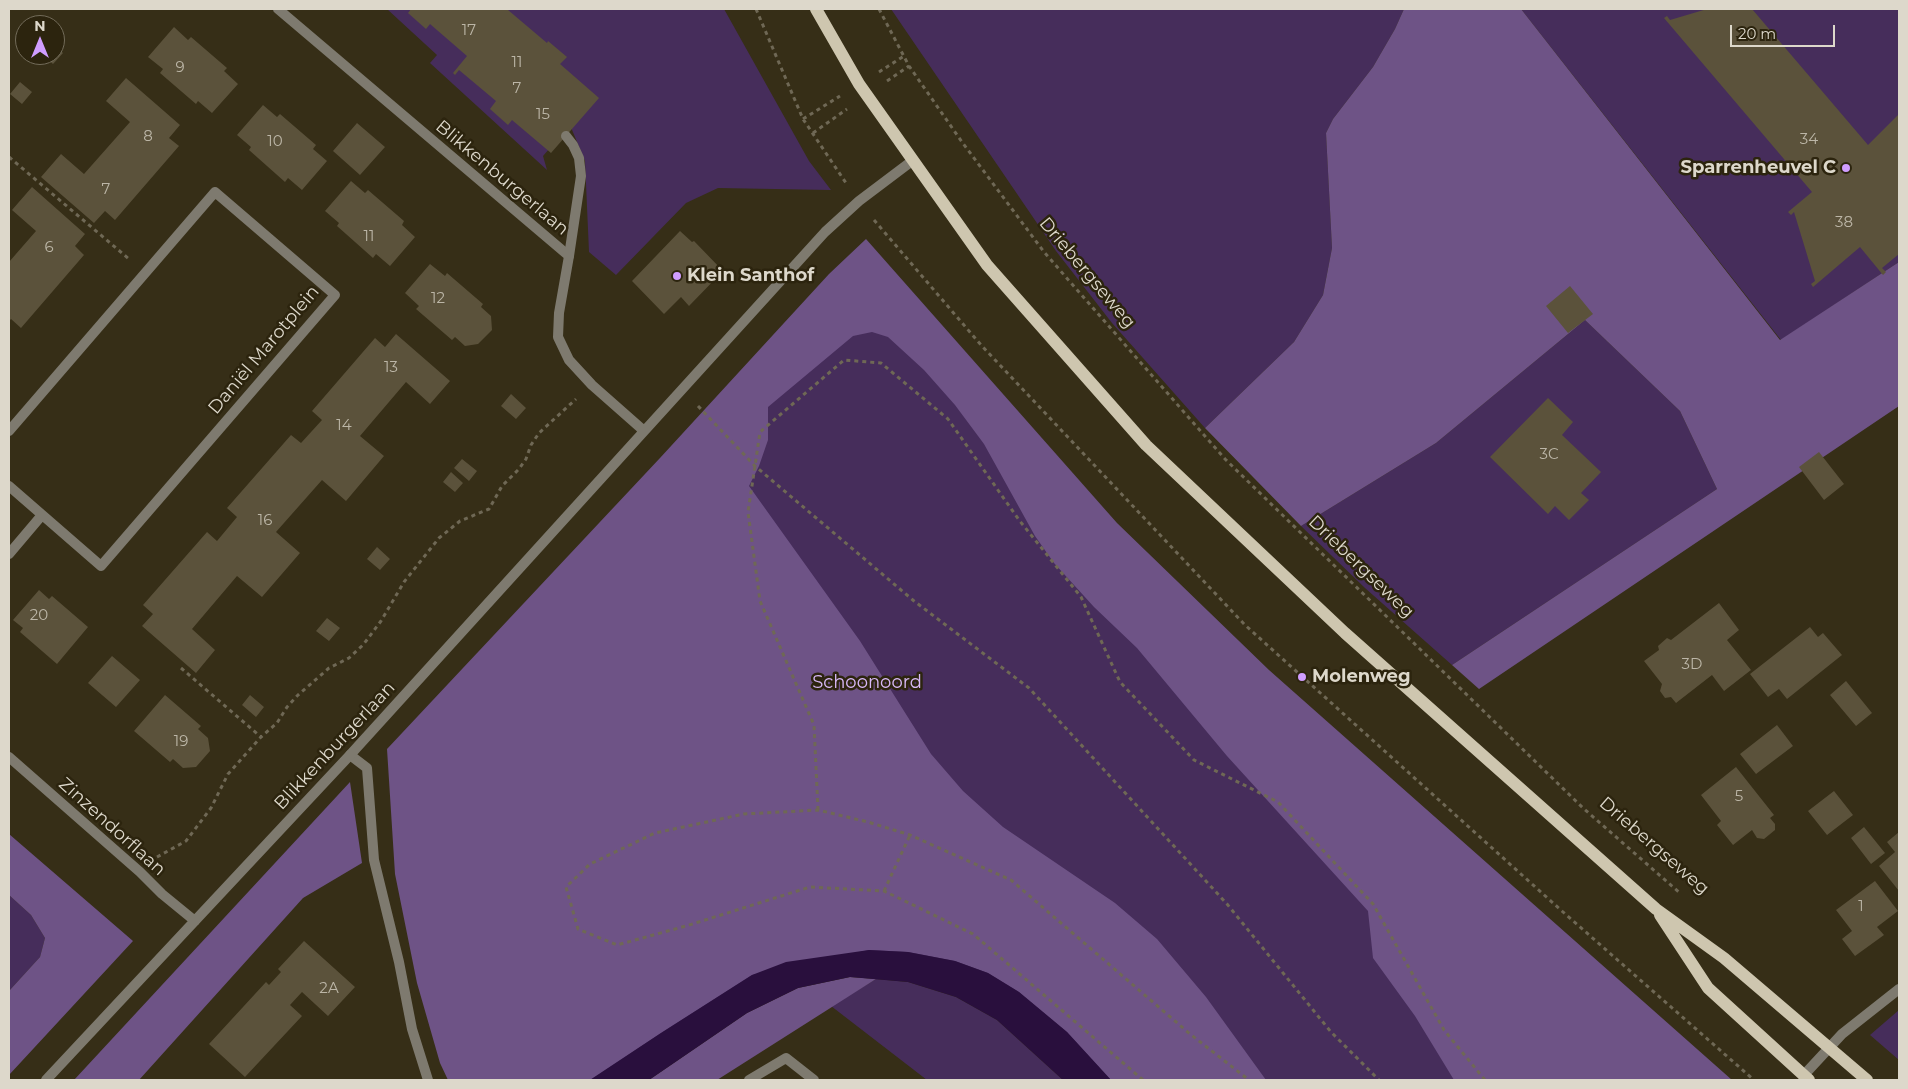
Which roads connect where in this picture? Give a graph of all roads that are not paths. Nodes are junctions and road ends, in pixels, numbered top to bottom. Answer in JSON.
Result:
{"nodes":[{"id":1,"x":278,"y":9,"type":"edge"},
{"id":2,"x":816,"y":9,"type":"edge"},
{"id":3,"x":566,"y":136,"type":"dead end"},
{"id":4,"x":912,"y":161,"type":"junction"},
{"id":5,"x":569,"y":256,"type":"junction"},
{"id":6,"x":643,"y":430,"type":"junction"},
{"id":7,"x":9,"y":431,"type":"edge"},
{"id":8,"x":9,"y":486,"type":"edge"},
{"id":9,"x":42,"y":515,"type":"junction"},
{"id":10,"x":9,"y":554,"type":"edge"},
{"id":11,"x":350,"y":755,"type":"junction"},
{"id":12,"x":9,"y":757,"type":"edge"},
{"id":13,"x":1656,"y":909,"type":"junction"},
{"id":14,"x":195,"y":921,"type":"junction"},
{"id":15,"x":1899,"y":989,"type":"edge"},
{"id":16,"x":1829,"y":1048,"type":"junction"},
{"id":17,"x":1806,"y":1078,"type":"edge"},
{"id":18,"x":46,"y":1080,"type":"edge"},
{"id":19,"x":428,"y":1080,"type":"edge"},
{"id":20,"x":749,"y":1080,"type":"edge"},
{"id":21,"x":814,"y":1080,"type":"edge"},
{"id":22,"x":1867,"y":1080,"type":"edge"}],
"edges":[{"from":1,"to":5,"type":"street","name":"Blikkenburgerlaan"},
{"from":2,"to":4,"type":"main road"},
{"from":3,"to":5,"type":"street"},
{"from":4,"to":6,"type":"street","name":"Blikkenburgerlaan"},
{"from":4,"to":13,"type":"main road"},
{"from":5,"to":6,"type":"street","name":"Blikkenburgerlaan"},
{"from":6,"to":11,"type":"street","name":"Blikkenburgerlaan"},
{"from":7,"to":9,"type":"street","name":"Daniël Marotplein"},
{"from":8,"to":9,"type":"street","name":"Daniël Marotplein"},
{"from":9,"to":10,"type":"street"},
{"from":11,"to":14,"type":"street","name":"Blikkenburgerlaan"},
{"from":11,"to":19,"type":"street"},
{"from":12,"to":14,"type":"street","name":"Zinzendorflaan"},
{"from":13,"to":16,"type":"main road"},
{"from":13,"to":17,"type":"main road"},
{"from":14,"to":18,"type":"street","name":"Blikkenburgerlaan"},
{"from":15,"to":16,"type":"street"},
{"from":16,"to":17,"type":"street"},
{"from":16,"to":22,"type":"main road"},
{"from":20,"to":21,"type":"street"}]}
